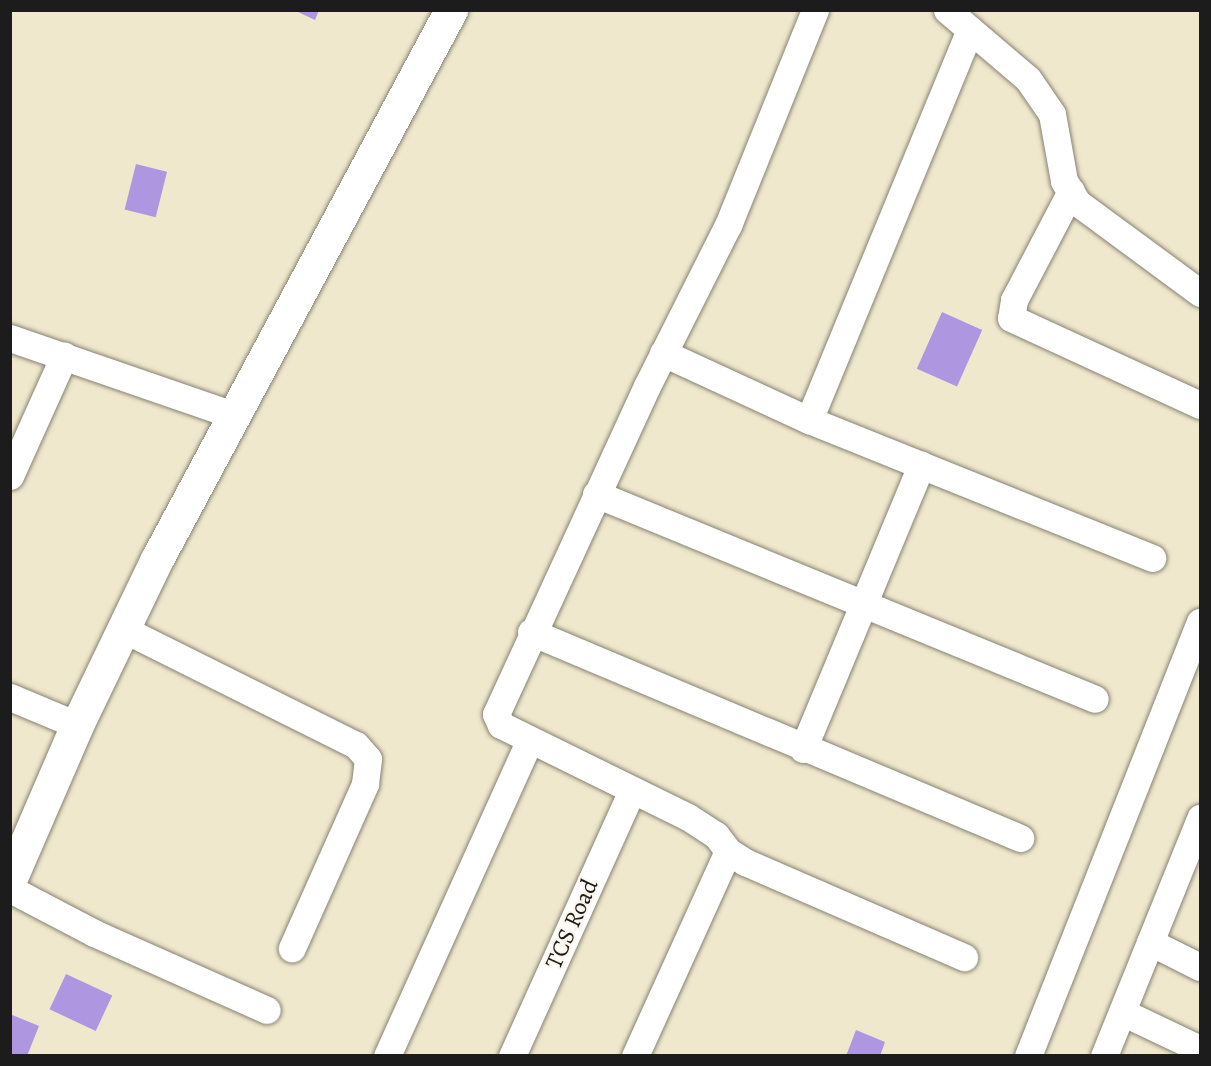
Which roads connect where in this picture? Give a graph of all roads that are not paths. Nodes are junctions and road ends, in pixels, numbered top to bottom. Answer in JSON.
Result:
{"nodes":[{"id":1,"x":815,"y":10,"type":"edge"},
{"id":2,"x":947,"y":10,"type":"edge"},
{"id":3,"x":449,"y":11,"type":"edge"},
{"id":4,"x":970,"y":30,"type":"junction"},
{"id":5,"x":1071,"y":191,"type":"junction"},
{"id":6,"x":1200,"y":293,"type":"edge"},
{"id":7,"x":10,"y":338,"type":"edge"},
{"id":8,"x":663,"y":353,"type":"junction"},
{"id":9,"x":64,"y":356,"type":"junction"},
{"id":10,"x":1200,"y":405,"type":"edge"},
{"id":11,"x":234,"y":415,"type":"junction"},
{"id":12,"x":809,"y":420,"type":"junction"},
{"id":13,"x":921,"y":465,"type":"junction"},
{"id":14,"x":10,"y":477,"type":"edge"},
{"id":15,"x":596,"y":494,"type":"junction"},
{"id":16,"x":1152,"y":558,"type":"dead end"},
{"id":17,"x":862,"y":606,"type":"junction"},
{"id":18,"x":1200,"y":622,"type":"edge"},
{"id":19,"x":123,"y":629,"type":"junction"},
{"id":20,"x":531,"y":632,"type":"junction"},
{"id":21,"x":10,"y":697,"type":"edge"},
{"id":22,"x":1095,"y":699,"type":"dead end"},
{"id":23,"x":78,"y":724,"type":"junction"},
{"id":24,"x":530,"y":740,"type":"junction"},
{"id":25,"x":803,"y":749,"type":"junction"},
{"id":26,"x":632,"y":792,"type":"junction"},
{"id":27,"x":1200,"y":819,"type":"edge"},
{"id":28,"x":1020,"y":838,"type":"dead end"},
{"id":29,"x":728,"y":851,"type":"junction"},
{"id":30,"x":10,"y":880,"type":"edge"},
{"id":31,"x":10,"y":889,"type":"edge"},
{"id":32,"x":1150,"y":942,"type":"junction"},
{"id":33,"x":292,"y":948,"type":"dead end"},
{"id":34,"x":964,"y":957,"type":"dead end"},
{"id":35,"x":1200,"y":967,"type":"edge"},
{"id":36,"x":267,"y":1010,"type":"dead end"},
{"id":37,"x":1122,"y":1012,"type":"junction"},
{"id":38,"x":1200,"y":1049,"type":"edge"},
{"id":39,"x":387,"y":1056,"type":"edge"},
{"id":40,"x":512,"y":1056,"type":"edge"},
{"id":41,"x":635,"y":1056,"type":"edge"},
{"id":42,"x":1028,"y":1056,"type":"edge"},
{"id":43,"x":1104,"y":1056,"type":"edge"}],
"edges":[{"from":1,"to":8,"type":"street"},
{"from":2,"to":4,"type":"street"},
{"from":3,"to":11,"type":"main road"},
{"from":4,"to":5,"type":"street"},
{"from":4,"to":12,"type":"street"},
{"from":5,"to":6,"type":"street"},
{"from":5,"to":10,"type":"street"},
{"from":7,"to":9,"type":"street"},
{"from":8,"to":12,"type":"street"},
{"from":8,"to":15,"type":"street"},
{"from":9,"to":11,"type":"street"},
{"from":9,"to":14,"type":"street"},
{"from":11,"to":19,"type":"main road"},
{"from":12,"to":13,"type":"street"},
{"from":13,"to":16,"type":"street"},
{"from":13,"to":17,"type":"street"},
{"from":15,"to":17,"type":"street"},
{"from":15,"to":20,"type":"street"},
{"from":17,"to":22,"type":"street"},
{"from":17,"to":25,"type":"street"},
{"from":18,"to":42,"type":"street"},
{"from":19,"to":23,"type":"main road"},
{"from":19,"to":33,"type":"street"},
{"from":20,"to":24,"type":"street"},
{"from":20,"to":25,"type":"street"},
{"from":21,"to":23,"type":"street"},
{"from":23,"to":30,"type":"main road"},
{"from":24,"to":26,"type":"street"},
{"from":24,"to":39,"type":"street"},
{"from":25,"to":28,"type":"street"},
{"from":26,"to":29,"type":"street"},
{"from":26,"to":40,"type":"street","name":"TCS Road"},
{"from":27,"to":32,"type":"street"},
{"from":29,"to":34,"type":"street"},
{"from":29,"to":41,"type":"street"},
{"from":31,"to":36,"type":"street"},
{"from":32,"to":35,"type":"street"},
{"from":32,"to":37,"type":"street"},
{"from":37,"to":38,"type":"street"},
{"from":37,"to":43,"type":"street"}]}
